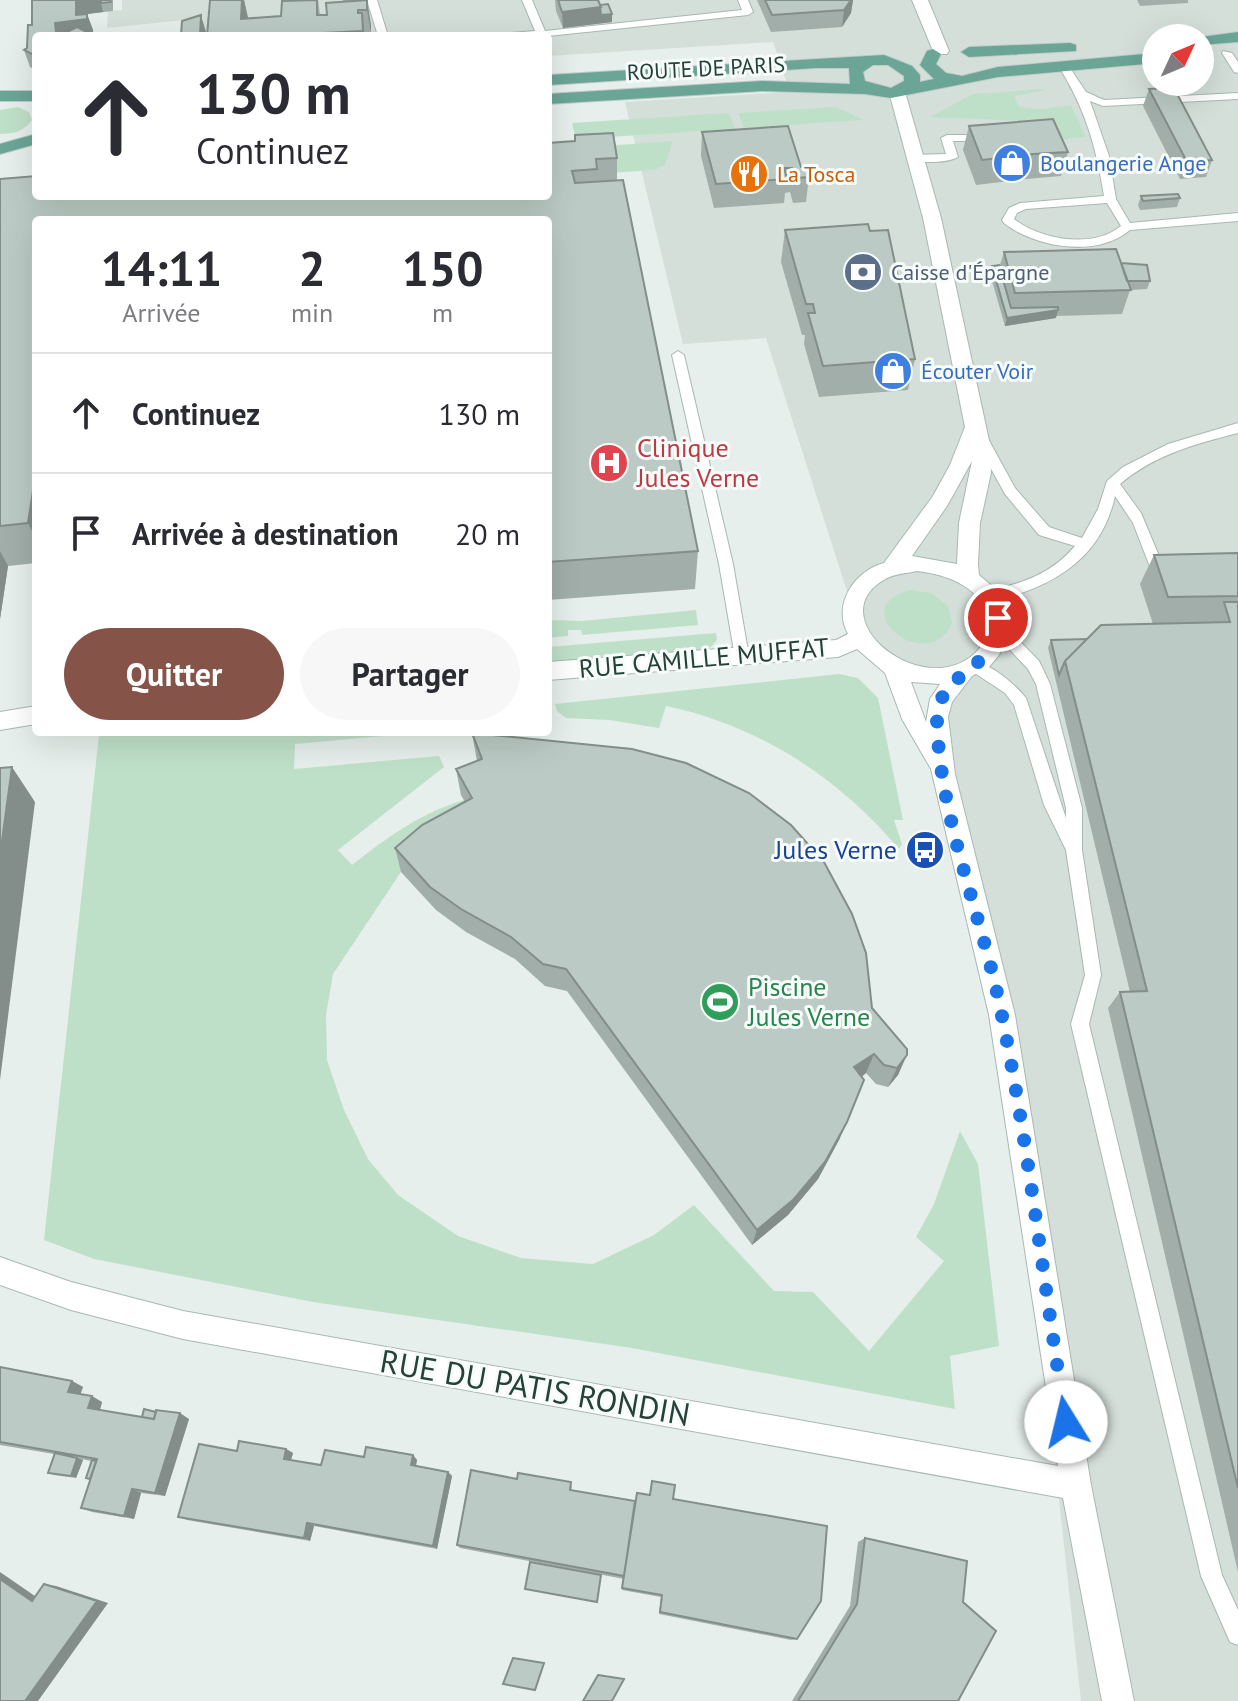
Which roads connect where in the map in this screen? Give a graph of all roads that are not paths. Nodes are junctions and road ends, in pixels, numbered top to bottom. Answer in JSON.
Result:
{"nodes":[{"id":1,"x":372,"y":0,"type":"edge"},
{"id":2,"x":527,"y":0,"type":"edge"},
{"id":3,"x":743,"y":0,"type":"edge"},
{"id":4,"x":920,"y":0,"type":"edge"},
{"id":5,"x":382,"y":32,"type":"edge"},
{"id":6,"x":540,"y":32,"type":"edge"},
{"id":7,"x":552,"y":33,"type":"edge"},
{"id":8,"x":1238,"y":37,"type":"edge"},
{"id":9,"x":1214,"y":39,"type":"edge"},
{"id":10,"x":1142,"y":43,"type":"edge"},
{"id":11,"x":937,"y":52,"type":"junction"},
{"id":12,"x":969,"y":52,"type":"junction"},
{"id":13,"x":1232,"y":53,"type":"edge"},
{"id":14,"x":1142,"y":59,"type":"edge"},
{"id":15,"x":884,"y":60,"type":"junction"},
{"id":16,"x":863,"y":63,"type":"junction"},
{"id":17,"x":1062,"y":64,"type":"junction"},
{"id":18,"x":1238,"y":70,"type":"edge"},
{"id":19,"x":980,"y":75,"type":"junction"},
{"id":20,"x":552,"y":80,"type":"edge"},
{"id":21,"x":950,"y":80,"type":"junction"},
{"id":22,"x":866,"y":89,"type":"junction"},
{"id":23,"x":902,"y":90,"type":"junction"},
{"id":24,"x":1082,"y":94,"type":"junction"},
{"id":25,"x":0,"y":96,"type":"edge"},
{"id":26,"x":32,"y":96,"type":"edge"},
{"id":27,"x":1238,"y":96,"type":"edge"},
{"id":28,"x":552,"y":99,"type":"edge"},
{"id":29,"x":1005,"y":137,"type":"edge"},
{"id":30,"x":32,"y":140,"type":"edge"},
{"id":31,"x":0,"y":149,"type":"edge"},
{"id":32,"x":914,"y":158,"type":"junction"},
{"id":33,"x":1110,"y":199,"type":"junction"},
{"id":34,"x":1238,"y":217,"type":"edge"},
{"id":35,"x":1127,"y":227,"type":"junction"},
{"id":36,"x":678,"y":355,"type":"dead end"},
{"id":37,"x":975,"y":427,"type":"junction"},
{"id":38,"x":1238,"y":428,"type":"edge"},
{"id":39,"x":1112,"y":484,"type":"junction"},
{"id":40,"x":1084,"y":544,"type":"junction"},
{"id":41,"x":892,"y":567,"type":"junction"},
{"id":42,"x":1184,"y":568,"type":"edge"},
{"id":43,"x":969,"y":578,"type":"junction"},
{"id":44,"x":989,"y":597,"type":"junction"},
{"id":45,"x":999,"y":629,"type":"junction"},
{"id":46,"x":859,"y":639,"type":"junction"},
{"id":47,"x":742,"y":657,"type":"junction"},
{"id":48,"x":970,"y":668,"type":"junction"},
{"id":49,"x":895,"y":669,"type":"junction"},
{"id":50,"x":552,"y":671,"type":"edge"},
{"id":51,"x":32,"y":716,"type":"edge"},
{"id":52,"x":0,"y":721,"type":"edge"},
{"id":53,"x":943,"y":774,"type":"junction"},
{"id":54,"x":1074,"y":850,"type":"junction"},
{"id":55,"x":0,"y":1271,"type":"edge"},
{"id":56,"x":1076,"y":1485,"type":"junction"},
{"id":57,"x":1238,"y":1634,"type":"edge"},
{"id":58,"x":1118,"y":1701,"type":"edge"}],
"edges":[{"from":1,"to":5,"type":"lane"},
{"from":2,"to":6,"type":"lane"},
{"from":3,"to":7,"type":"lane"},
{"from":4,"to":11,"type":"street"},
{"from":8,"to":9,"type":"main road"},
{"from":10,"to":12,"type":"main road"},
{"from":11,"to":12,"type":"main road"},
{"from":11,"to":15,"type":"main road"},
{"from":11,"to":21,"type":"main road"},
{"from":12,"to":19,"type":"main road"},
{"from":13,"to":18,"type":"lane"},
{"from":14,"to":17,"type":"main road"},
{"from":15,"to":16,"type":"main road","name":"ROUTE DE PARIS"},
{"from":15,"to":23,"type":"main road"},
{"from":16,"to":20,"type":"main road","name":"ROUTE DE PARIS"},
{"from":16,"to":22,"type":"main road"},
{"from":17,"to":19,"type":"main road"},
{"from":17,"to":24,"type":"lane"},
{"from":19,"to":21,"type":"main road"},
{"from":21,"to":23,"type":"main road"},
{"from":22,"to":23,"type":"main road","name":"ROUTE DE PARIS"},
{"from":22,"to":28,"type":"main road","name":"ROUTE DE PARIS"},
{"from":23,"to":32,"type":"street"},
{"from":24,"to":27,"type":"lane"},
{"from":24,"to":33,"type":"lane"},
{"from":25,"to":26,"type":"main road"},
{"from":29,"to":32,"type":"lane"},
{"from":30,"to":31,"type":"main road"},
{"from":32,"to":37,"type":"street"},
{"from":33,"to":35,"type":"lane"},
{"from":33,"to":35,"type":"lane"},
{"from":34,"to":35,"type":"lane"},
{"from":36,"to":47,"type":"lane"},
{"from":37,"to":40,"type":"lane"},
{"from":37,"to":41,"type":"street"},
{"from":37,"to":43,"type":"street"},
{"from":38,"to":39,"type":"lane"},
{"from":39,"to":40,"type":"lane"},
{"from":39,"to":42,"type":"lane"},
{"from":40,"to":44,"type":"lane"},
{"from":41,"to":43,"type":"street"},
{"from":41,"to":46,"type":"street"},
{"from":43,"to":44,"type":"street"},
{"from":44,"to":45,"type":"street"},
{"from":45,"to":48,"type":"street"},
{"from":45,"to":54,"type":"lane"},
{"from":46,"to":47,"type":"street","name":"RUE CAMILLE MUFFAT"},
{"from":46,"to":49,"type":"street"},
{"from":47,"to":50,"type":"street","name":"RUE CAMILLE MUFFAT"},
{"from":48,"to":49,"type":"street"},
{"from":48,"to":53,"type":"street"},
{"from":48,"to":54,"type":"lane"},
{"from":49,"to":53,"type":"street"},
{"from":51,"to":52,"type":"street"},
{"from":53,"to":56,"type":"street"},
{"from":54,"to":57,"type":"lane"},
{"from":55,"to":56,"type":"street","name":"RUE DU PATIS RONDIN"},
{"from":56,"to":58,"type":"street"}]}
